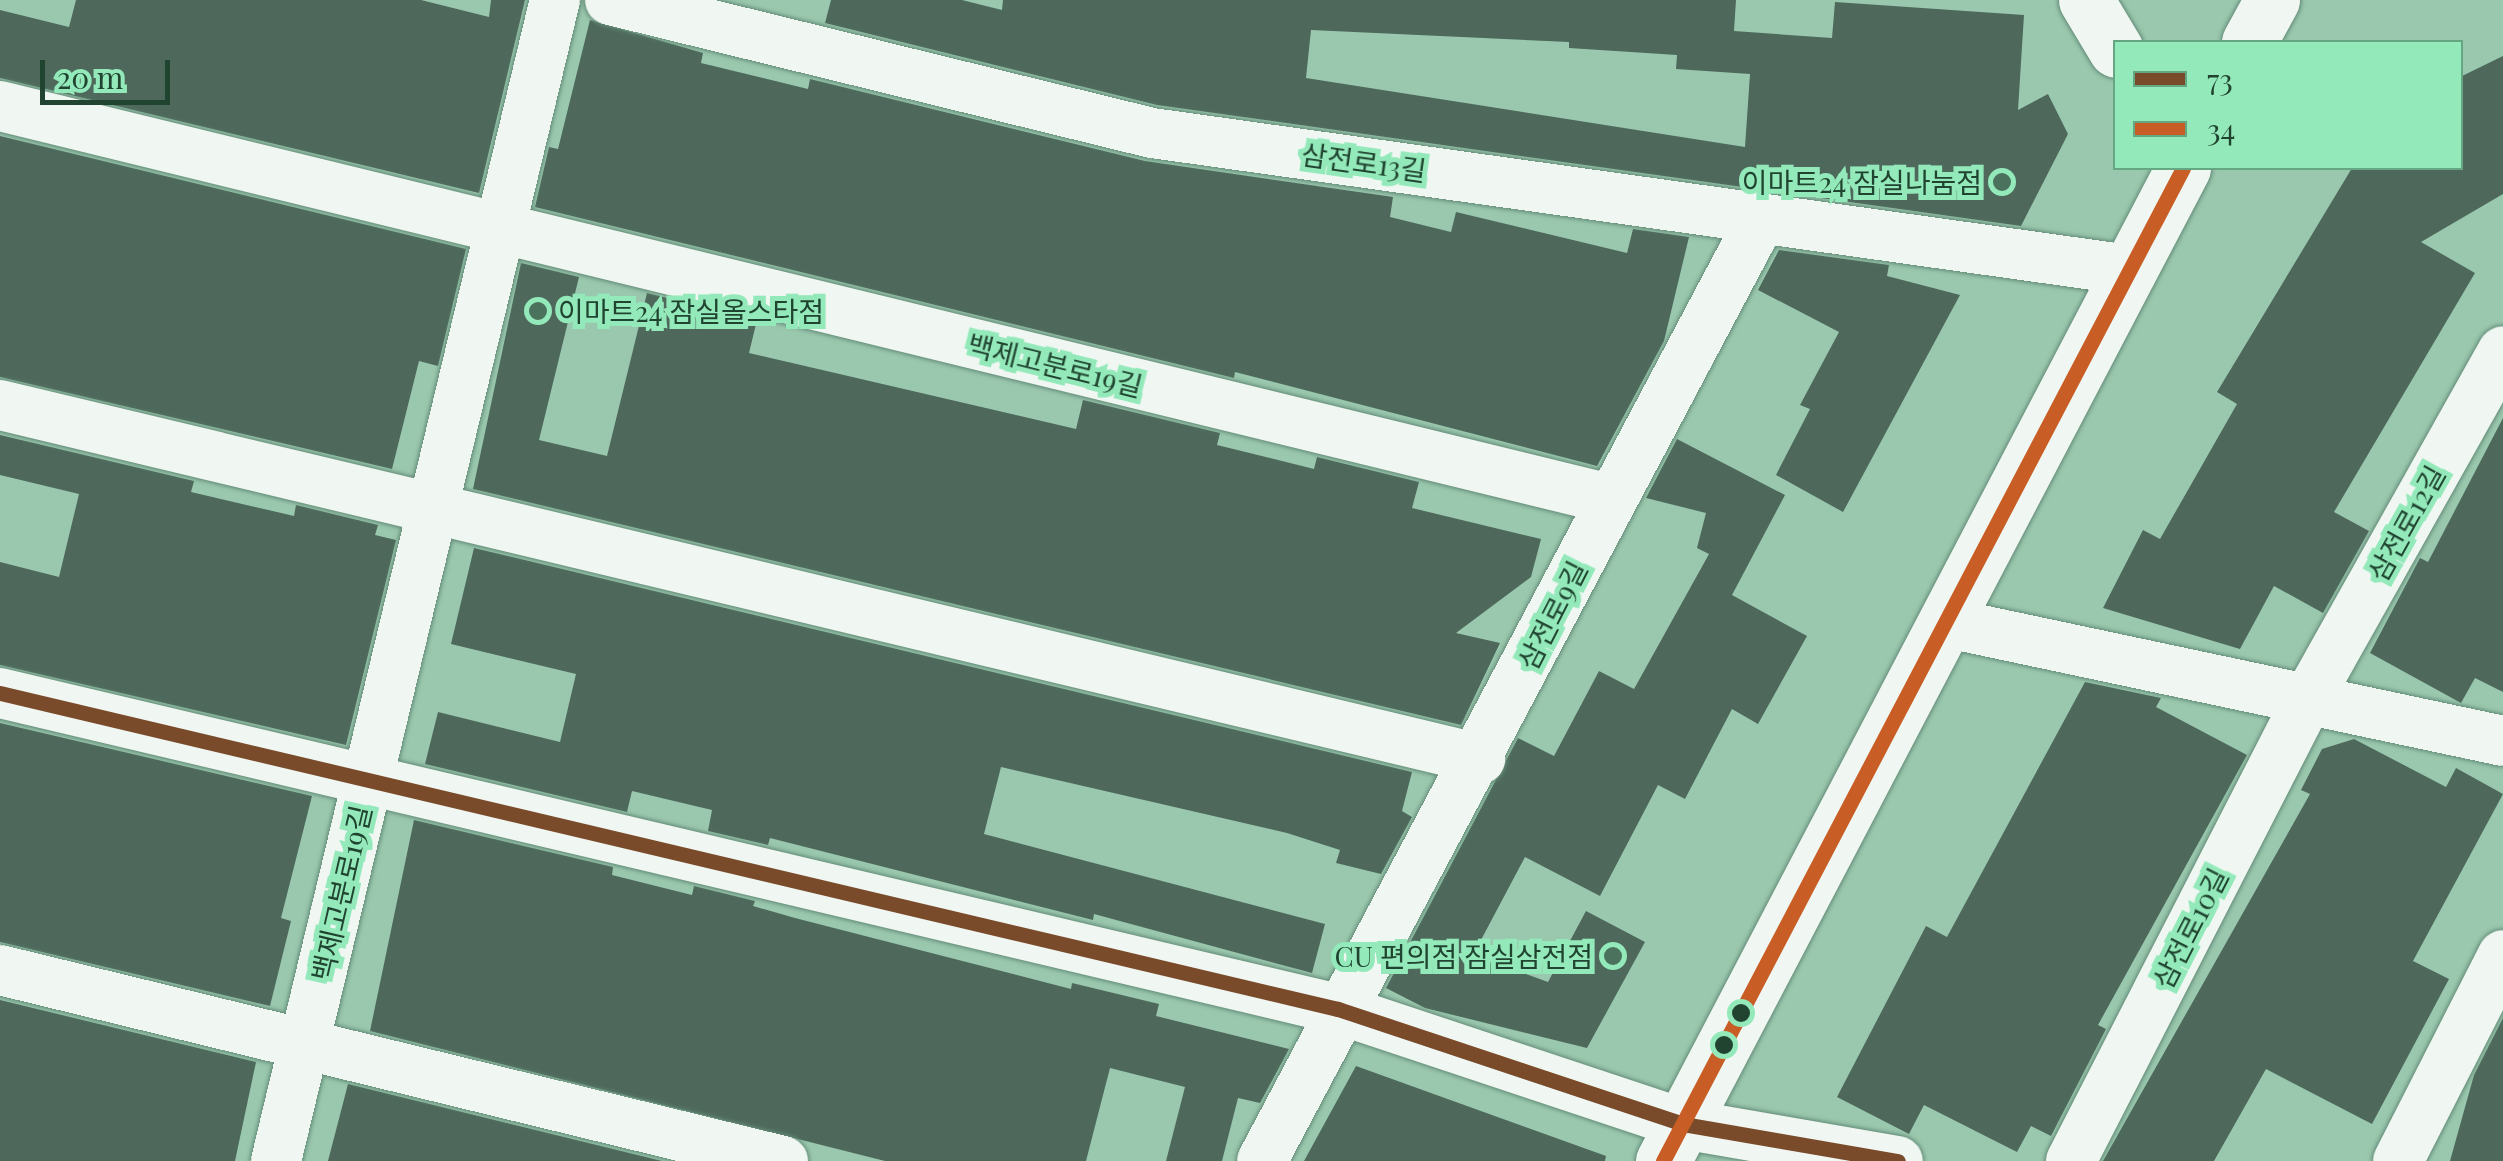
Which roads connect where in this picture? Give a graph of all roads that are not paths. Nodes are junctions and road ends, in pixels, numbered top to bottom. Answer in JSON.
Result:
{"nodes":[{"id":1,"x":556,"y":0,"type":"edge"},
{"id":2,"x":610,"y":0,"type":"edge"},
{"id":3,"x":2086,"y":0,"type":"edge"},
{"id":4,"x":2272,"y":0,"type":"edge"},
{"id":5,"x":2250,"y":40,"type":"edge"},
{"id":6,"x":2113,"y":45,"type":"edge"},
{"id":7,"x":0,"y":106,"type":"edge"},
{"id":8,"x":2171,"y":176,"type":"edge"},
{"id":9,"x":1760,"y":218,"type":"junction"},
{"id":10,"x":500,"y":230,"type":"junction"},
{"id":11,"x":2128,"y":270,"type":"junction"},
{"id":12,"x":2503,"y":351,"type":"edge"},
{"id":13,"x":0,"y":405,"type":"edge"},
{"id":14,"x":1610,"y":499,"type":"junction"},
{"id":15,"x":433,"y":508,"type":"junction"},
{"id":16,"x":1948,"y":623,"type":"junction"},
{"id":17,"x":0,"y":693,"type":"edge"},
{"id":18,"x":2310,"y":696,"type":"junction"},
{"id":19,"x":2503,"y":741,"type":"edge"},
{"id":20,"x":1480,"y":758,"type":"junction"},
{"id":21,"x":368,"y":780,"type":"junction"},
{"id":22,"x":2503,"y":955,"type":"edge"},
{"id":23,"x":0,"y":970,"type":"edge"},
{"id":24,"x":1338,"y":1009,"type":"junction"},
{"id":25,"x":2489,"y":1015,"type":"edge"},
{"id":26,"x":305,"y":1045,"type":"junction"},
{"id":27,"x":1673,"y":1143,"type":"edge"},
{"id":28,"x":276,"y":1161,"type":"edge"},
{"id":29,"x":783,"y":1161,"type":"edge"},
{"id":30,"x":1262,"y":1161,"type":"edge"},
{"id":31,"x":1898,"y":1161,"type":"edge"},
{"id":32,"x":2071,"y":1161,"type":"edge"},
{"id":33,"x":2398,"y":1161,"type":"edge"}],
"edges":[{"from":1,"to":10,"type":"street","name":"백제고분로19길"},
{"from":2,"to":9,"type":"street","name":"삼전로13길"},
{"from":3,"to":6,"type":"main road"},
{"from":4,"to":5,"type":"main road"},
{"from":7,"to":10,"type":"street","name":"백제고분로19길"},
{"from":8,"to":11,"type":"main road"},
{"from":9,"to":11,"type":"street","name":"삼전로13길"},
{"from":9,"to":14,"type":"street","name":"삼전로9길"},
{"from":10,"to":14,"type":"street","name":"백제고분로19길"},
{"from":10,"to":15,"type":"street","name":"백제고분로19길"},
{"from":11,"to":16,"type":"main road"},
{"from":12,"to":18,"type":"street","name":"삼전로12길"},
{"from":13,"to":15,"type":"street"},
{"from":14,"to":20,"type":"street","name":"삼전로9길"},
{"from":15,"to":20,"type":"street"},
{"from":15,"to":21,"type":"street","name":"백제고분로19길"},
{"from":16,"to":18,"type":"street"},
{"from":16,"to":27,"type":"main road"},
{"from":17,"to":21,"type":"street"},
{"from":18,"to":19,"type":"street"},
{"from":18,"to":32,"type":"street","name":"삼전로10길"},
{"from":20,"to":24,"type":"street","name":"삼전로9길"},
{"from":21,"to":24,"type":"street"},
{"from":21,"to":26,"type":"street","name":"백제고분로19길"},
{"from":22,"to":25,"type":"street"},
{"from":23,"to":26,"type":"street"},
{"from":24,"to":27,"type":"street"},
{"from":24,"to":30,"type":"street","name":"삼전로9길"},
{"from":25,"to":33,"type":"street"},
{"from":26,"to":28,"type":"street","name":"백제고분로19길"},
{"from":26,"to":29,"type":"street"},
{"from":27,"to":31,"type":"street"}]}
